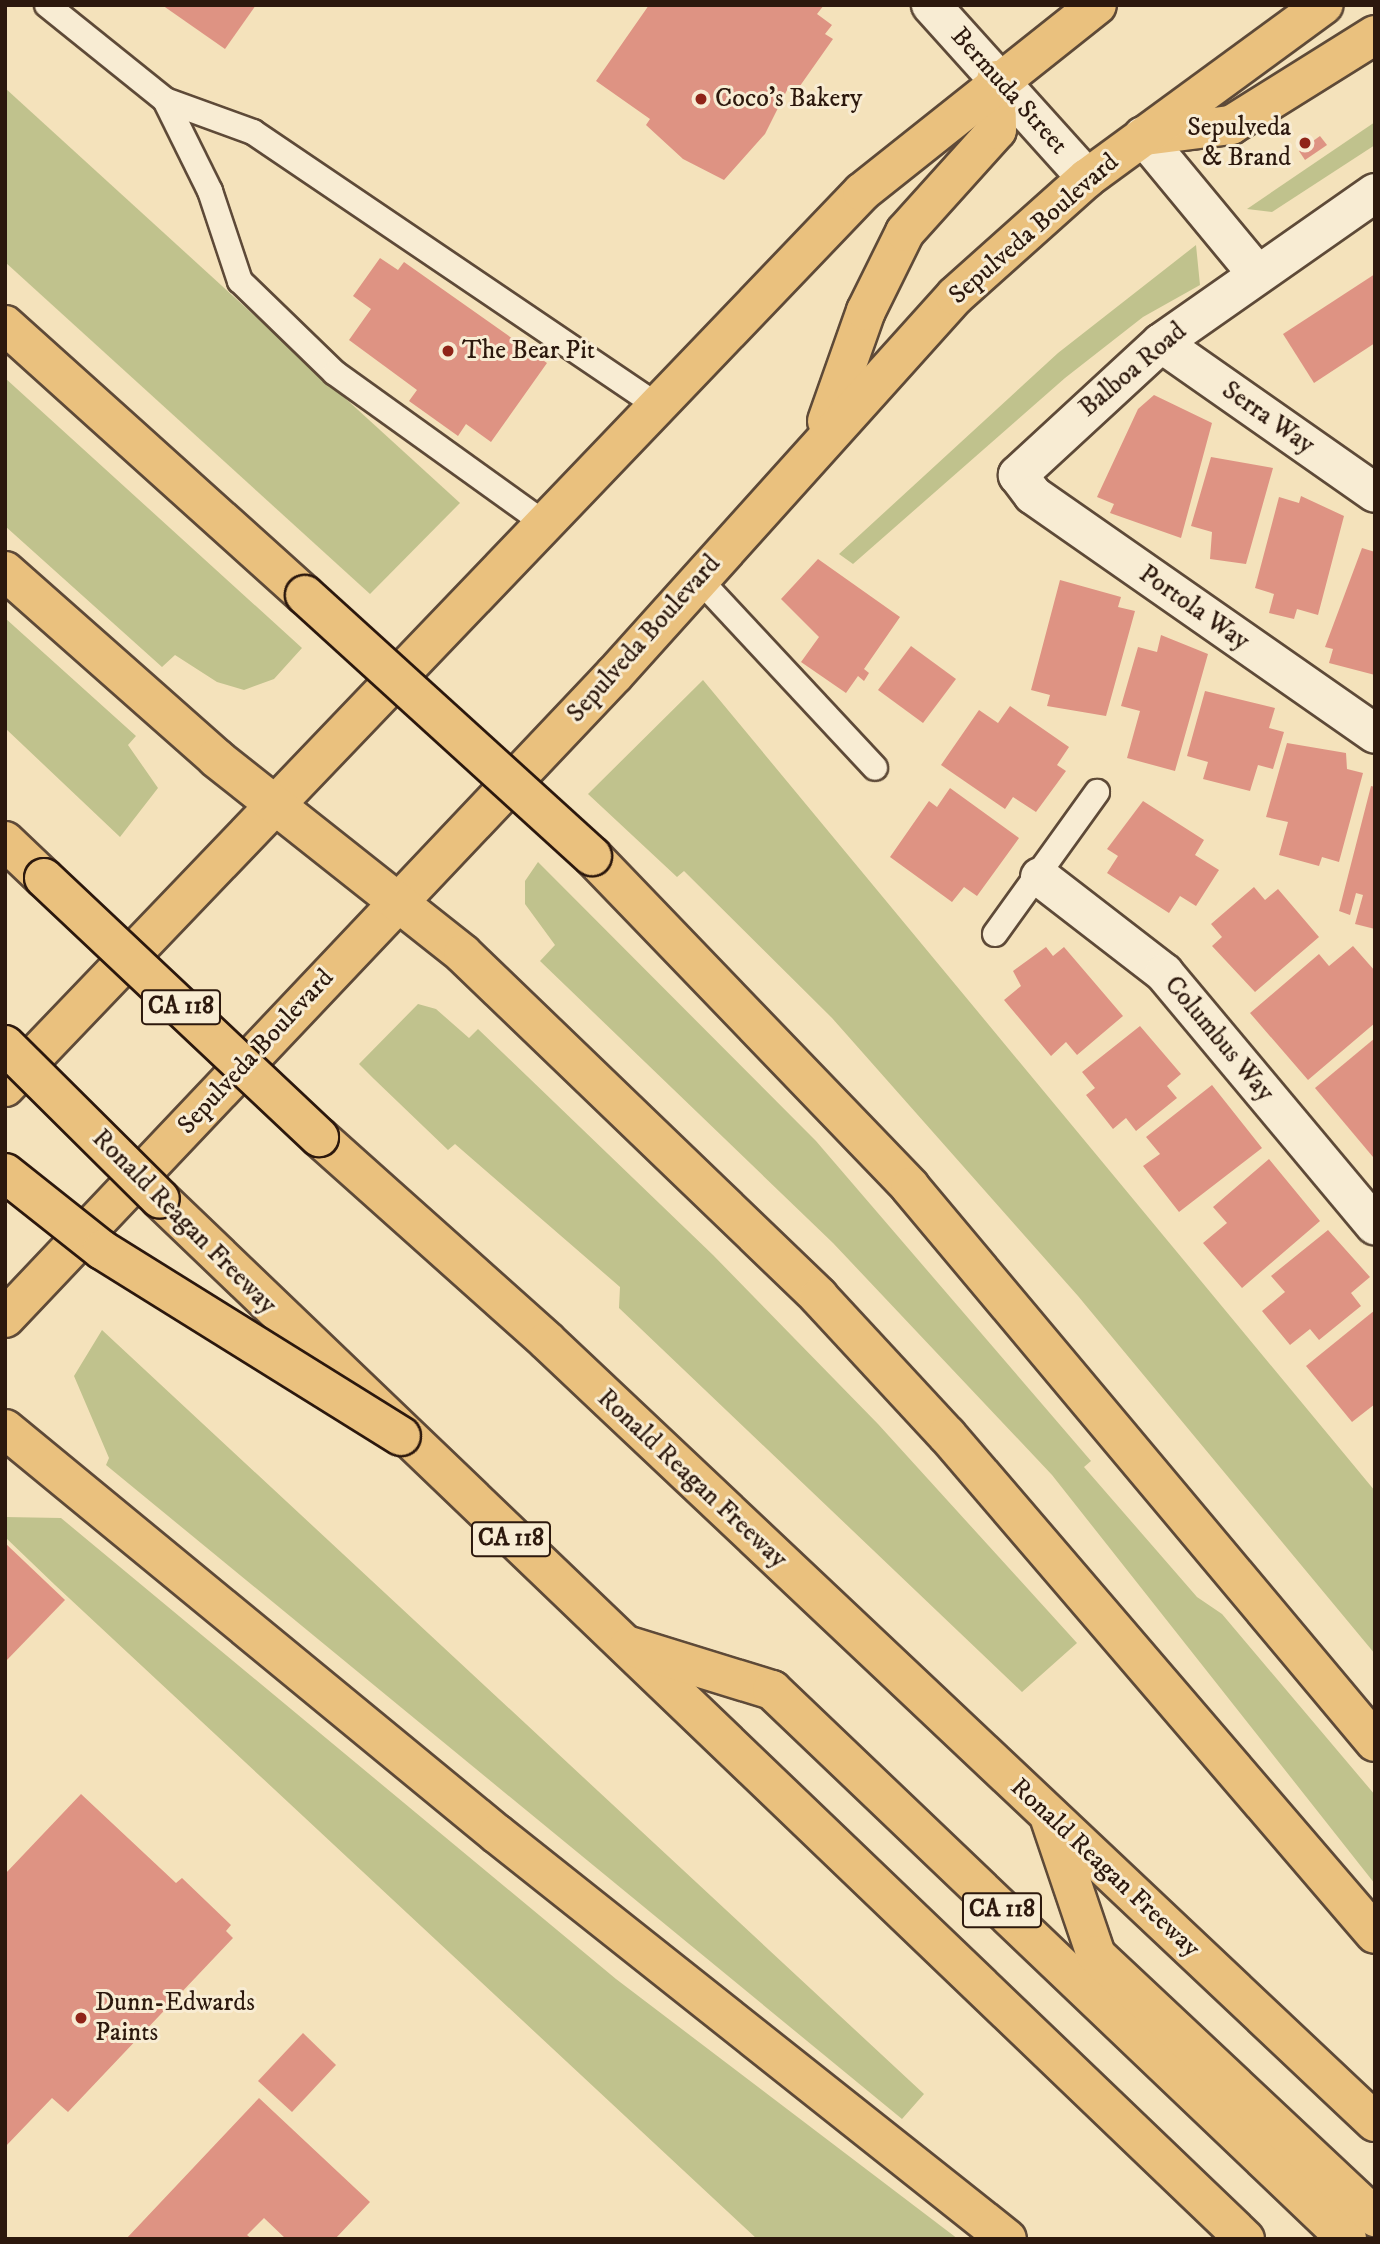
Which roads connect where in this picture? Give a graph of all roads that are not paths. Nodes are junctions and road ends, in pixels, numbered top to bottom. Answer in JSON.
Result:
{"nodes":[{"id":1,"x":47,"y":5,"type":"edge"},
{"id":2,"x":931,"y":5,"type":"edge"},
{"id":3,"x":1097,"y":5,"type":"edge"},
{"id":4,"x":1312,"y":8,"type":"edge"},
{"id":5,"x":1375,"y":34,"type":"edge"},
{"id":6,"x":996,"y":80,"type":"junction"},
{"id":7,"x":165,"y":100,"type":"junction"},
{"id":8,"x":1143,"y":136,"type":"junction"},
{"id":9,"x":1087,"y":178,"type":"junction"},
{"id":10,"x":1375,"y":193,"type":"edge"},
{"id":11,"x":1257,"y":274,"type":"junction"},
{"id":12,"x":5,"y":325,"type":"edge"},
{"id":13,"x":1161,"y":343,"type":"junction"},
{"id":14,"x":656,"y":405,"type":"junction"},
{"id":15,"x":821,"y":440,"type":"junction"},
{"id":16,"x":1018,"y":475,"type":"joint"},
{"id":17,"x":1375,"y":493,"type":"edge"},
{"id":18,"x":542,"y":522,"type":"junction"},
{"id":19,"x":5,"y":570,"type":"edge"},
{"id":20,"x":699,"y":579,"type":"junction"},
{"id":21,"x":1375,"y":734,"type":"edge"},
{"id":22,"x":875,"y":768,"type":"dead end"},
{"id":23,"x":1097,"y":792,"type":"dead end"},
{"id":24,"x":276,"y":806,"type":"junction"},
{"id":25,"x":5,"y":841,"type":"edge"},
{"id":26,"x":1040,"y":877,"type":"junction"},
{"id":27,"x":396,"y":902,"type":"junction"},
{"id":28,"x":995,"y":934,"type":"dead end"},
{"id":29,"x":5,"y":1045,"type":"edge"},
{"id":30,"x":5,"y":1087,"type":"edge"},
{"id":31,"x":5,"y":1172,"type":"edge"},
{"id":32,"x":1375,"y":1225,"type":"edge"},
{"id":33,"x":5,"y":1318,"type":"edge"},
{"id":34,"x":5,"y":1429,"type":"edge"},
{"id":35,"x":401,"y":1436,"type":"junction"},
{"id":36,"x":621,"y":1643,"type":"junction"},
{"id":37,"x":1375,"y":1742,"type":"edge"},
{"id":38,"x":1048,"y":1814,"type":"junction"},
{"id":39,"x":1375,"y":1934,"type":"edge"},
{"id":40,"x":1375,"y":2122,"type":"edge"},
{"id":41,"x":1375,"y":2217,"type":"edge"},
{"id":42,"x":1007,"y":2239,"type":"edge"},
{"id":43,"x":1245,"y":2239,"type":"edge"},
{"id":44,"x":1347,"y":2239,"type":"edge"}],
"edges":[{"from":1,"to":7,"type":"lane"},
{"from":2,"to":6,"type":"street","name":"Bermuda Street"},
{"from":3,"to":6,"type":"main road"},
{"from":4,"to":8,"type":"main road","name":"Sepulveda Boulevard"},
{"from":5,"to":8,"type":"main road"},
{"from":6,"to":9,"type":"street","name":"Bermuda Street"},
{"from":6,"to":14,"type":"main road"},
{"from":6,"to":15,"type":"main road"},
{"from":7,"to":14,"type":"lane"},
{"from":7,"to":18,"type":"lane"},
{"from":8,"to":9,"type":"main road","name":"Sepulveda Boulevard"},
{"from":8,"to":11,"type":"street"},
{"from":9,"to":15,"type":"main road","name":"Sepulveda Boulevard"},
{"from":10,"to":11,"type":"street","name":"Balboa Road"},
{"from":11,"to":13,"type":"street","name":"Balboa Road"},
{"from":12,"to":37,"type":"main road","bridge":true},
{"from":13,"to":16,"type":"street","name":"Balboa Road"},
{"from":13,"to":17,"type":"street","name":"Serra Way"},
{"from":14,"to":18,"type":"main road"},
{"from":15,"to":20,"type":"main road","name":"Sepulveda Boulevard"},
{"from":16,"to":21,"type":"street","name":"Portola Way"},
{"from":18,"to":24,"type":"main road"},
{"from":19,"to":24,"type":"main road"},
{"from":20,"to":22,"type":"lane"},
{"from":20,"to":27,"type":"main road","name":"Sepulveda Boulevard"},
{"from":23,"to":26,"type":"lane"},
{"from":24,"to":27,"type":"main road"},
{"from":24,"to":30,"type":"main road"},
{"from":25,"to":38,"type":"main road","name":"Ronald Reagan Freeway","number":"CA 118","bridge":true},
{"from":26,"to":28,"type":"lane"},
{"from":26,"to":32,"type":"street","name":"Columbus Way"},
{"from":27,"to":33,"type":"main road","name":"Sepulveda Boulevard"},
{"from":27,"to":39,"type":"main road"},
{"from":29,"to":35,"type":"main road","name":"Ronald Reagan Freeway","number":"CA 118","bridge":true},
{"from":31,"to":35,"type":"main road","bridge":true},
{"from":34,"to":42,"type":"main road"},
{"from":35,"to":36,"type":"main road","name":"Ronald Reagan Freeway","number":"CA 118"},
{"from":36,"to":43,"type":"main road","name":"Ronald Reagan Freeway","number":"CA 118"},
{"from":36,"to":44,"type":"main road","number":"CA 118"},
{"from":38,"to":40,"type":"main road","name":"Ronald Reagan Freeway","number":"CA 118"},
{"from":38,"to":41,"type":"main road","number":"CA 118"}]}
